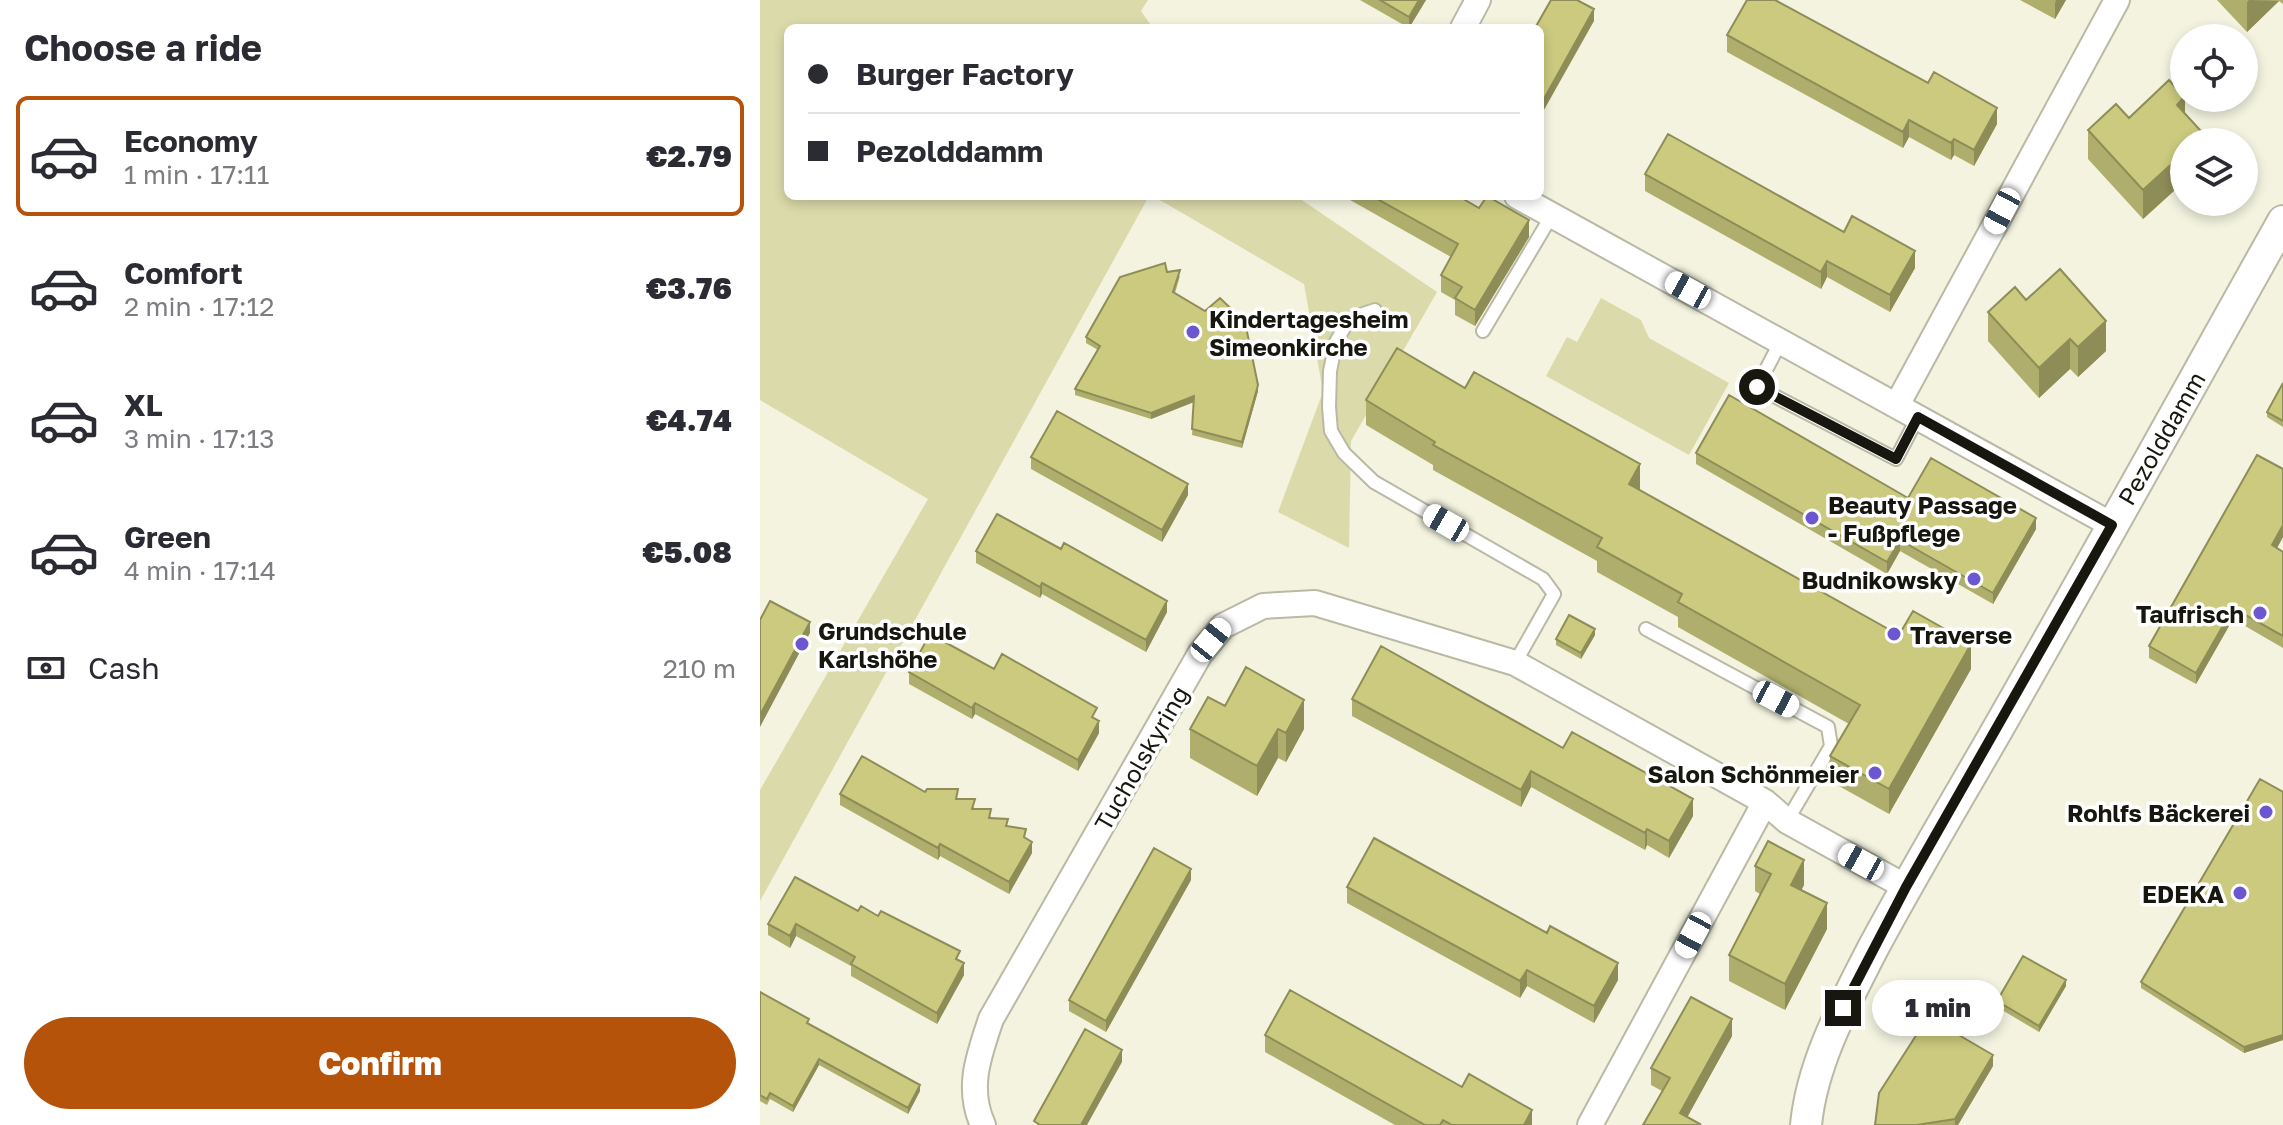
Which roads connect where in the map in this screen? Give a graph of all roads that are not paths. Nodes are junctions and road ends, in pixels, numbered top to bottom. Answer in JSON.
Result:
{"nodes":[{"id":1,"x":1478,"y":0,"type":"edge"},
{"id":2,"x":2117,"y":0,"type":"edge"},
{"id":3,"x":1465,"y":24,"type":"edge"},
{"id":4,"x":1524,"y":200,"type":"edge"},
{"id":5,"x":1552,"y":215,"type":"junction"},
{"id":6,"x":2283,"y":221,"type":"edge"},
{"id":7,"x":1375,"y":310,"type":"dead end"},
{"id":8,"x":1483,"y":331,"type":"dead end"},
{"id":9,"x":1781,"y":341,"type":"junction"},
{"id":10,"x":1897,"y":405,"type":"junction"},
{"id":11,"x":1918,"y":417,"type":"junction"},
{"id":12,"x":2112,"y":525,"type":"junction"},
{"id":13,"x":1646,"y":629,"type":"dead end"},
{"id":14,"x":1515,"y":663,"type":"junction"},
{"id":15,"x":1765,"y":802,"type":"junction"},
{"id":16,"x":1787,"y":821,"type":"junction"},
{"id":17,"x":1906,"y":887,"type":"junction"},
{"id":18,"x":983,"y":1125,"type":"edge"},
{"id":19,"x":1590,"y":1125,"type":"edge"},
{"id":20,"x":1806,"y":1125,"type":"edge"}],
"edges":[{"from":1,"to":3,"type":"street"},
{"from":2,"to":10,"type":"street"},
{"from":4,"to":5,"type":"street"},
{"from":5,"to":8,"type":"lane"},
{"from":5,"to":9,"type":"street"},
{"from":6,"to":12,"type":"street","name":"Pezolddamm"},
{"from":7,"to":14,"type":"lane"},
{"from":9,"to":10,"type":"street"},
{"from":9,"to":11,"type":"lane"},
{"from":10,"to":11,"type":"street"},
{"from":11,"to":12,"type":"street"},
{"from":12,"to":17,"type":"street","name":"Pezolddamm"},
{"from":13,"to":16,"type":"lane"},
{"from":14,"to":15,"type":"street","name":"Tucholskyring"},
{"from":14,"to":18,"type":"street","name":"Tucholskyring"},
{"from":15,"to":16,"type":"street","name":"Tucholskyring"},
{"from":15,"to":19,"type":"street"},
{"from":16,"to":17,"type":"street","name":"Tucholskyring"},
{"from":17,"to":20,"type":"street","name":"Pezolddamm"}]}
